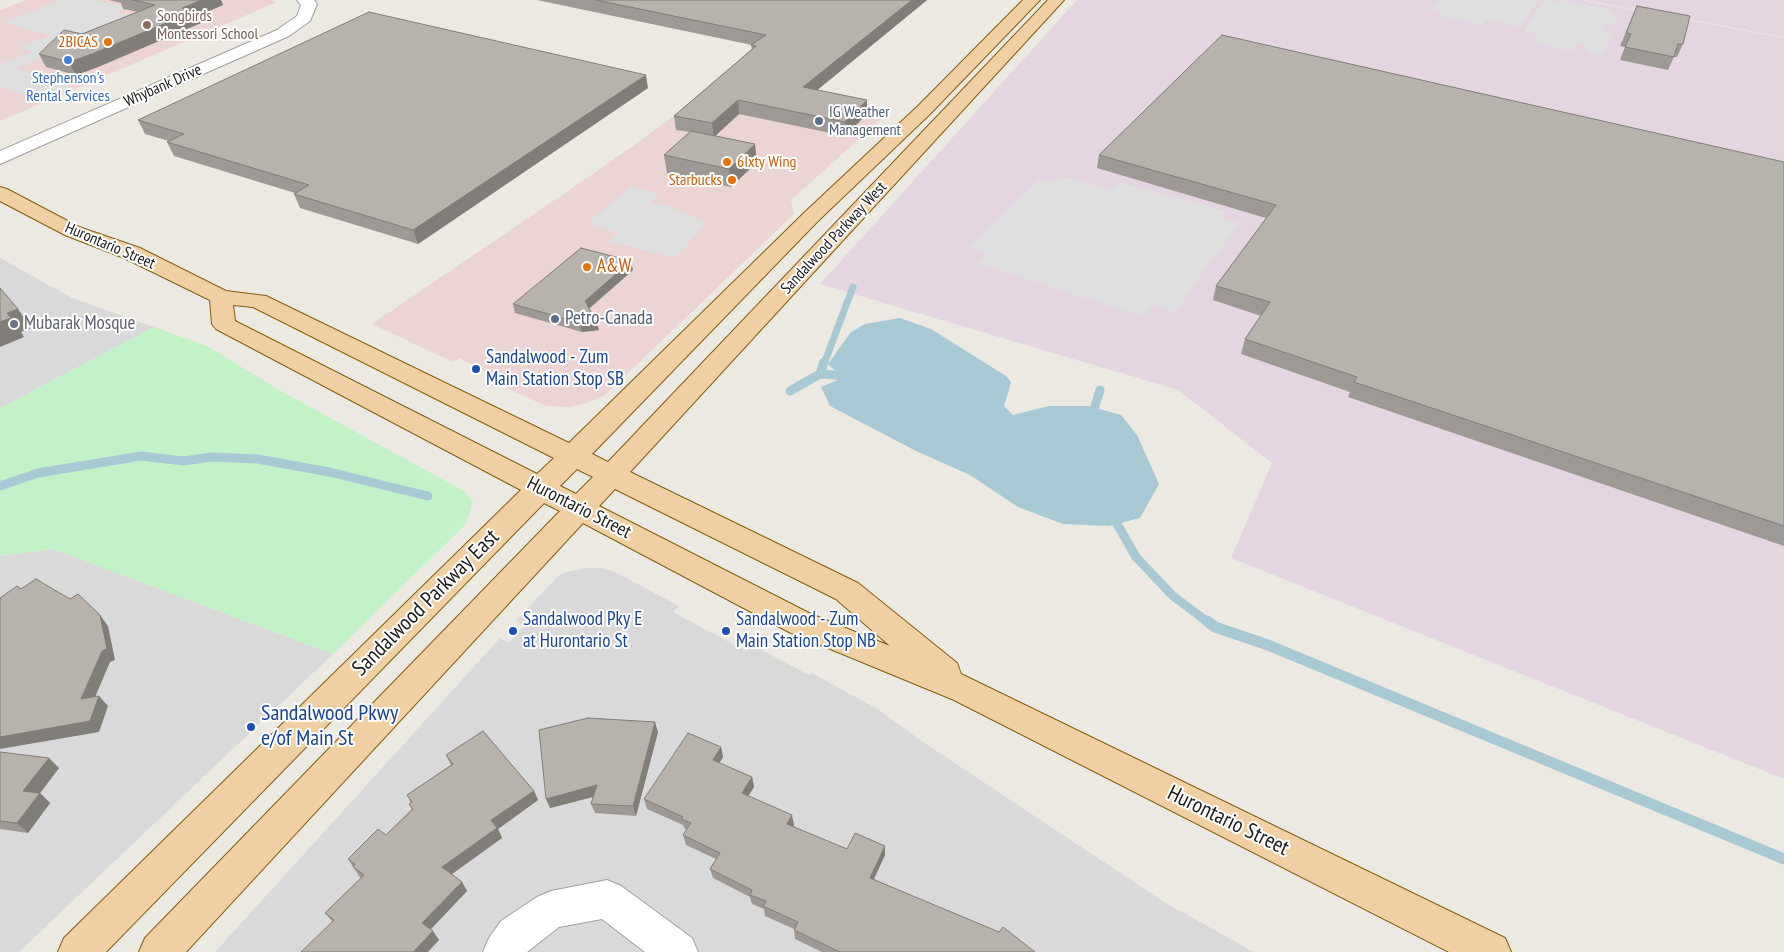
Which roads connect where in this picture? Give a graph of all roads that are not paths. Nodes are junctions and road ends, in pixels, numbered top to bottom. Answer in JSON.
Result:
{"nodes":[{"id":1,"x":305,"y":0,"type":"edge"},
{"id":2,"x":1032,"y":0,"type":"edge"},
{"id":3,"x":1056,"y":0,"type":"edge"},
{"id":4,"x":0,"y":158,"type":"edge"},
{"id":5,"x":0,"y":193,"type":"edge"},
{"id":6,"x":221,"y":297,"type":"junction"},
{"id":7,"x":572,"y":456,"type":"junction"},
{"id":8,"x":612,"y":475,"type":"junction"},
{"id":9,"x":540,"y":488,"type":"junction"},
{"id":10,"x":580,"y":509,"type":"junction"},
{"id":11,"x":966,"y":690,"type":"junction"},
{"id":12,"x":78,"y":952,"type":"edge"},
{"id":13,"x":159,"y":952,"type":"edge"},
{"id":14,"x":503,"y":952,"type":"edge"},
{"id":15,"x":678,"y":952,"type":"edge"},
{"id":16,"x":1491,"y":952,"type":"edge"}],
"edges":[{"from":1,"to":4,"type":"street","name":"Whybank Drive"},
{"from":2,"to":7,"type":"main road","name":"Sandalwood Parkway West"},
{"from":3,"to":8,"type":"main road","name":"Sandalwood Parkway West"},
{"from":5,"to":6,"type":"main road","name":"Hurontario Street"},
{"from":6,"to":7,"type":"main road","name":"Hurontario Street"},
{"from":6,"to":9,"type":"main road","name":"Hurontario Street"},
{"from":7,"to":8,"type":"main road","name":"Hurontario Street"},
{"from":7,"to":9,"type":"main road","name":"Sandalwood Parkway West"},
{"from":8,"to":10,"type":"main road","name":"Sandalwood Parkway West"},
{"from":8,"to":11,"type":"main road","name":"Hurontario Street"},
{"from":9,"to":10,"type":"main road","name":"Hurontario Street"},
{"from":9,"to":12,"type":"main road","name":"Sandalwood Parkway East"},
{"from":10,"to":11,"type":"main road","name":"Hurontario Street"},
{"from":10,"to":13,"type":"main road"},
{"from":11,"to":16,"type":"main road","name":"Hurontario Street"},
{"from":14,"to":15,"type":"street"}]}
